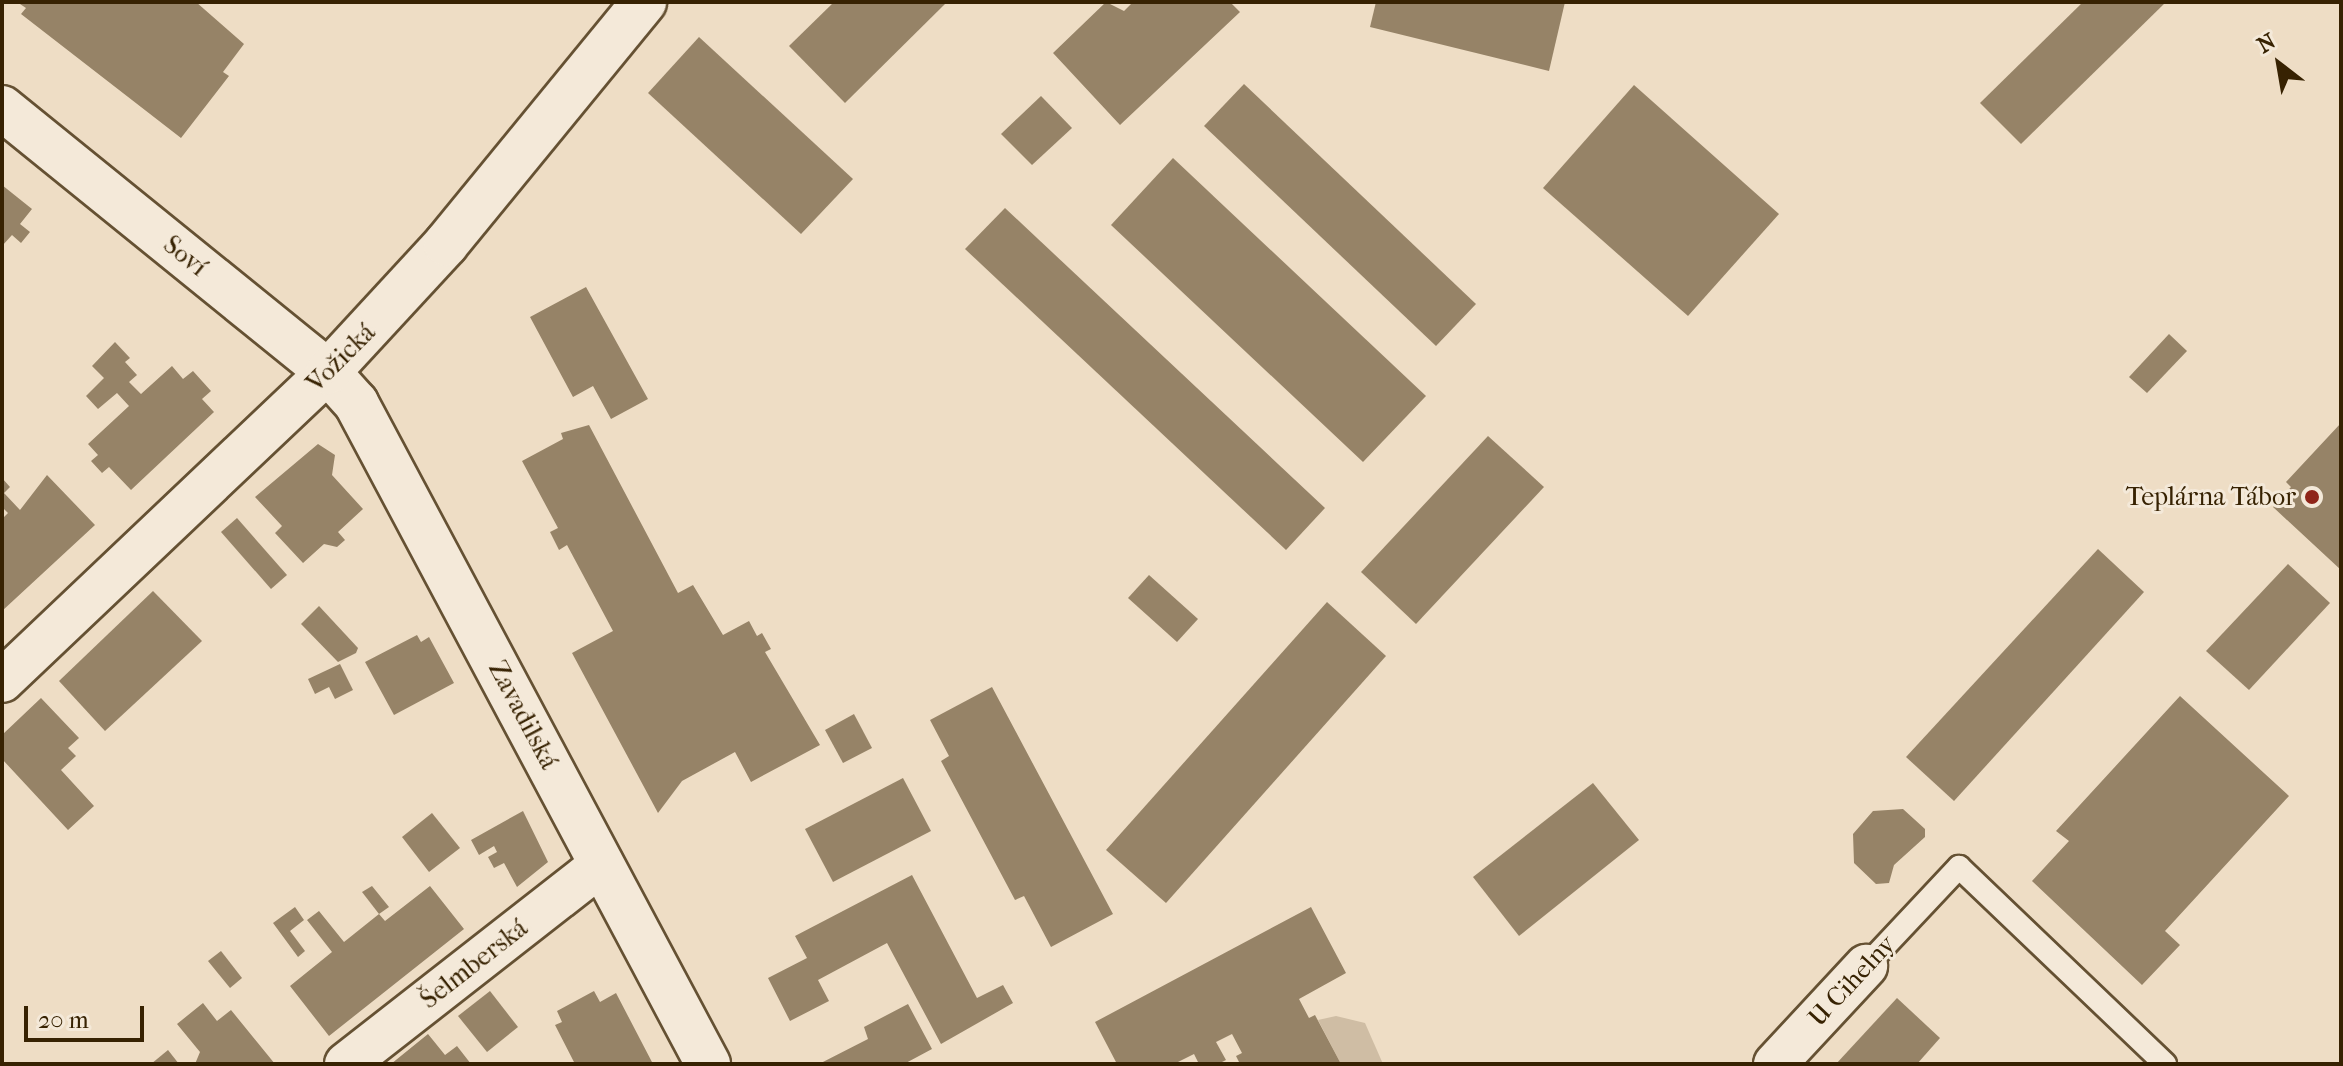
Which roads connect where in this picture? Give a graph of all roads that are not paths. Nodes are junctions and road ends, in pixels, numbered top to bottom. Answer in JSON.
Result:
{"nodes":[{"id":1,"x":644,"y":2,"type":"edge"},
{"id":2,"x":2,"y":108,"type":"edge"},
{"id":3,"x":328,"y":372,"type":"junction"},
{"id":4,"x":2,"y":681,"type":"edge"},
{"id":5,"x":602,"y":864,"type":"junction"},
{"id":6,"x":1866,"y":966,"type":"joint"},
{"id":7,"x":346,"y":1064,"type":"edge"},
{"id":8,"x":708,"y":1064,"type":"edge"},
{"id":9,"x":1775,"y":1064,"type":"edge"},
{"id":10,"x":2165,"y":1064,"type":"edge"}],
"edges":[{"from":1,"to":3,"type":"main road","name":"Vožická"},
{"from":2,"to":3,"type":"main road","name":"Soví"},
{"from":3,"to":4,"type":"street","name":"Vožická"},
{"from":3,"to":5,"type":"main road","name":"Zavadilská"},
{"from":5,"to":7,"type":"street","name":"Šelmberská"},
{"from":5,"to":8,"type":"main road","name":"Zavadilská"},
{"from":6,"to":9,"type":"street","name":"U Cihelny"},
{"from":6,"to":10,"type":"lane","name":"U Cihelny"}]}
